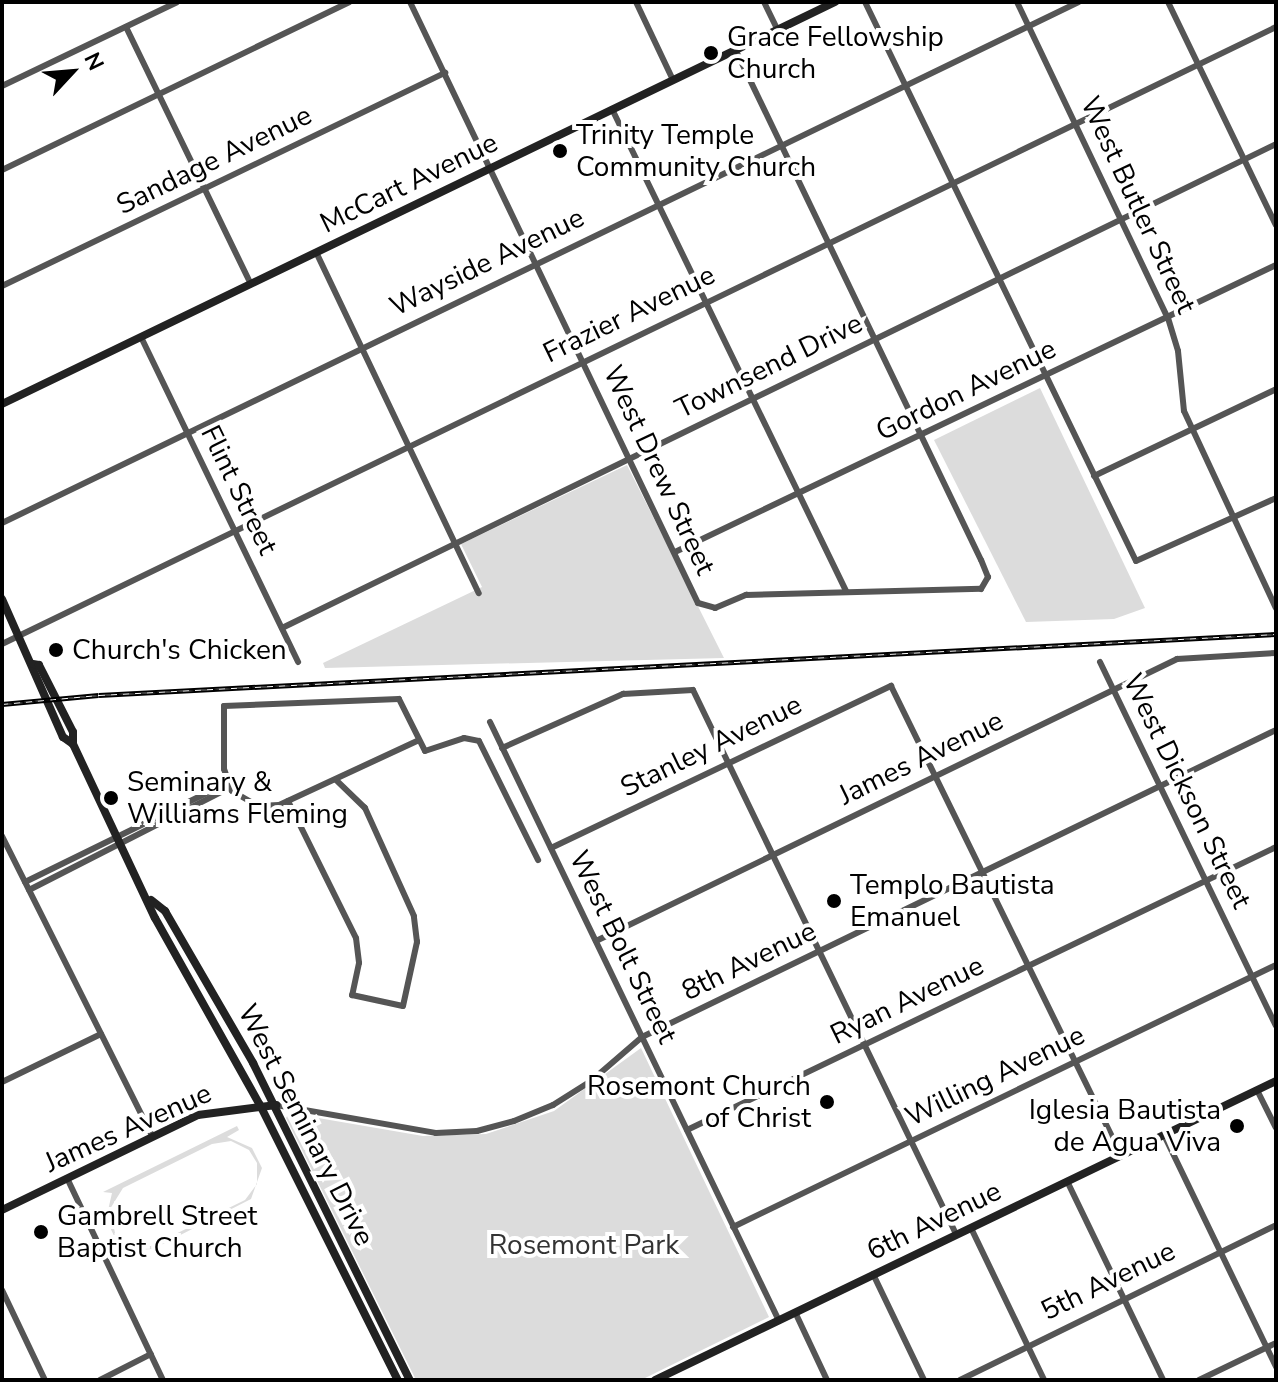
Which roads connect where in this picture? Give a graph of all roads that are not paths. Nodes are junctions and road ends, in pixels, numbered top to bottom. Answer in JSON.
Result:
{"nodes":[{"id":1,"x":177,"y":2,"type":"edge"},
{"id":2,"x":350,"y":2,"type":"edge"},
{"id":3,"x":410,"y":2,"type":"edge"},
{"id":4,"x":636,"y":2,"type":"edge"},
{"id":5,"x":764,"y":2,"type":"edge"},
{"id":6,"x":835,"y":2,"type":"edge"},
{"id":7,"x":865,"y":2,"type":"edge"},
{"id":8,"x":1017,"y":2,"type":"edge"},
{"id":9,"x":1079,"y":2,"type":"edge"},
{"id":10,"x":1168,"y":2,"type":"edge"},
{"id":11,"x":126,"y":27,"type":"junction"},
{"id":12,"x":1029,"y":27,"type":"junction"},
{"id":13,"x":1276,"y":27,"type":"edge"},
{"id":14,"x":778,"y":31,"type":"junction"},
{"id":15,"x":736,"y":51,"type":"junction"},
{"id":16,"x":1198,"y":64,"type":"junction"},
{"id":17,"x":445,"y":73,"type":"junction"},
{"id":18,"x":673,"y":80,"type":"junction"},
{"id":19,"x":2,"y":86,"type":"edge"},
{"id":20,"x":905,"y":86,"type":"junction"},
{"id":21,"x":159,"y":95,"type":"junction"},
{"id":22,"x":612,"y":109,"type":"junction"},
{"id":23,"x":1075,"y":123,"type":"junction"},
{"id":24,"x":1276,"y":144,"type":"edge"},
{"id":25,"x":782,"y":146,"type":"junction"},
{"id":26,"x":1244,"y":158,"type":"junction"},
{"id":27,"x":491,"y":168,"type":"junction"},
{"id":28,"x":2,"y":170,"type":"edge"},
{"id":29,"x":952,"y":182,"type":"junction"},
{"id":30,"x":205,"y":189,"type":"junction"},
{"id":31,"x":657,"y":205,"type":"junction"},
{"id":32,"x":1120,"y":219,"type":"junction"},
{"id":33,"x":1276,"y":225,"type":"edge"},
{"id":34,"x":828,"y":242,"type":"junction"},
{"id":35,"x":316,"y":252,"type":"junction"},
{"id":36,"x":535,"y":263,"type":"junction"},
{"id":37,"x":1276,"y":265,"type":"edge"},
{"id":38,"x":998,"y":277,"type":"junction"},
{"id":39,"x":251,"y":284,"type":"junction"},
{"id":40,"x":2,"y":286,"type":"edge"},
{"id":41,"x":705,"y":301,"type":"junction"},
{"id":42,"x":1168,"y":318,"type":"junction"},
{"id":43,"x":141,"y":337,"type":"junction"},
{"id":44,"x":875,"y":339,"type":"junction"},
{"id":45,"x":361,"y":347,"type":"junction"},
{"id":46,"x":583,"y":361,"type":"junction"},
{"id":47,"x":1045,"y":374,"type":"junction"},
{"id":48,"x":1276,"y":389,"type":"edge"},
{"id":49,"x":751,"y":400,"type":"junction"},
{"id":50,"x":2,"y":404,"type":"edge"},
{"id":51,"x":1192,"y":429,"type":"junction"},
{"id":52,"x":188,"y":434,"type":"junction"},
{"id":53,"x":921,"y":437,"type":"junction"},
{"id":54,"x":409,"y":447,"type":"junction"},
{"id":55,"x":629,"y":459,"type":"junction"},
{"id":56,"x":1094,"y":476,"type":"junction"},
{"id":57,"x":800,"y":495,"type":"junction"},
{"id":58,"x":1276,"y":498,"type":"edge"},
{"id":59,"x":1235,"y":518,"type":"junction"},
{"id":60,"x":2,"y":523,"type":"edge"},
{"id":61,"x":234,"y":531,"type":"junction"},
{"id":62,"x":455,"y":543,"type":"junction"},
{"id":63,"x":675,"y":552,"type":"junction"},
{"id":64,"x":846,"y":591,"type":"junction"},
{"id":65,"x":479,"y":593,"type":"dead end"},
{"id":66,"x":2,"y":599,"type":"edge"},
{"id":67,"x":1276,"y":608,"type":"edge"},
{"id":68,"x":282,"y":628,"type":"junction"},
{"id":69,"x":19,"y":635,"type":"junction"},
{"id":70,"x":2,"y":644,"type":"edge"},
{"id":71,"x":1276,"y":653,"type":"edge"},
{"id":72,"x":298,"y":662,"type":"dead end"},
{"id":73,"x":1100,"y":662,"type":"dead end"},
{"id":74,"x":1113,"y":689,"type":"junction"},
{"id":75,"x":490,"y":722,"type":"dead end"},
{"id":76,"x":1276,"y":730,"type":"edge"},
{"id":77,"x":417,"y":741,"type":"junction"},
{"id":78,"x":502,"y":748,"type":"junction"},
{"id":79,"x":728,"y":761,"type":"junction"},
{"id":80,"x":936,"y":776,"type":"junction"},
{"id":81,"x":336,"y":780,"type":"junction"},
{"id":82,"x":1160,"y":786,"type":"junction"},
{"id":83,"x":231,"y":787,"type":"junction"},
{"id":84,"x":288,"y":801,"type":"junction"},
{"id":85,"x":158,"y":816,"type":"junction"},
{"id":86,"x":162,"y":825,"type":"junction"},
{"id":87,"x":2,"y":836,"type":"edge"},
{"id":88,"x":119,"y":840,"type":"junction"},
{"id":89,"x":1276,"y":847,"type":"edge"},
{"id":90,"x":551,"y":848,"type":"junction"},
{"id":91,"x":773,"y":855,"type":"junction"},
{"id":92,"x":538,"y":860,"type":"dead end"},
{"id":93,"x":982,"y":872,"type":"junction"},
{"id":94,"x":1206,"y":881,"type":"junction"},
{"id":95,"x":25,"y":882,"type":"junction"},
{"id":96,"x":29,"y":890,"type":"junction"},
{"id":97,"x":151,"y":899,"type":"junction"},
{"id":98,"x":596,"y":941,"type":"junction"},
{"id":99,"x":820,"y":951,"type":"junction"},
{"id":100,"x":1276,"y":965,"type":"edge"},
{"id":101,"x":1029,"y":966,"type":"junction"},
{"id":102,"x":1252,"y":977,"type":"junction"},
{"id":103,"x":1276,"y":1026,"type":"edge"},
{"id":104,"x":101,"y":1034,"type":"junction"},
{"id":105,"x":642,"y":1037,"type":"junction"},
{"id":106,"x":865,"y":1045,"type":"junction"},
{"id":107,"x":1075,"y":1062,"type":"junction"},
{"id":108,"x":1276,"y":1081,"type":"edge"},
{"id":109,"x":2,"y":1082,"type":"edge"},
{"id":110,"x":1257,"y":1090,"type":"junction"},
{"id":111,"x":260,"y":1105,"type":"junction"},
{"id":112,"x":276,"y":1105,"type":"junction"},
{"id":113,"x":1276,"y":1128,"type":"edge"},
{"id":114,"x":687,"y":1130,"type":"junction"},
{"id":115,"x":1164,"y":1135,"type":"junction"},
{"id":116,"x":152,"y":1136,"type":"junction"},
{"id":117,"x":911,"y":1141,"type":"junction"},
{"id":118,"x":1121,"y":1155,"type":"junction"},
{"id":119,"x":67,"y":1178,"type":"junction"},
{"id":120,"x":1067,"y":1181,"type":"junction"},
{"id":121,"x":322,"y":1200,"type":"junction"},
{"id":122,"x":311,"y":1205,"type":"junction"},
{"id":123,"x":2,"y":1210,"type":"edge"},
{"id":124,"x":1276,"y":1225,"type":"edge"},
{"id":125,"x":733,"y":1227,"type":"junction"},
{"id":126,"x":971,"y":1228,"type":"junction"},
{"id":127,"x":956,"y":1234,"type":"junction"},
{"id":128,"x":1220,"y":1252,"type":"junction"},
{"id":129,"x":873,"y":1274,"type":"junction"},
{"id":130,"x":2,"y":1290,"type":"edge"},
{"id":131,"x":1124,"y":1298,"type":"junction"},
{"id":132,"x":795,"y":1312,"type":"junction"},
{"id":133,"x":779,"y":1321,"type":"junction"},
{"id":134,"x":391,"y":1338,"type":"junction"},
{"id":135,"x":380,"y":1343,"type":"junction"},
{"id":136,"x":1276,"y":1343,"type":"edge"},
{"id":137,"x":1027,"y":1345,"type":"junction"},
{"id":138,"x":1266,"y":1348,"type":"junction"},
{"id":139,"x":151,"y":1354,"type":"junction"},
{"id":140,"x":1276,"y":1367,"type":"edge"},
{"id":141,"x":45,"y":1380,"type":"edge"},
{"id":142,"x":100,"y":1380,"type":"edge"},
{"id":143,"x":163,"y":1380,"type":"edge"},
{"id":144,"x":398,"y":1380,"type":"edge"},
{"id":145,"x":410,"y":1380,"type":"edge"},
{"id":146,"x":655,"y":1380,"type":"edge"},
{"id":147,"x":827,"y":1380,"type":"edge"},
{"id":148,"x":924,"y":1380,"type":"edge"},
{"id":149,"x":960,"y":1380,"type":"edge"},
{"id":150,"x":1044,"y":1380,"type":"edge"},
{"id":151,"x":1163,"y":1380,"type":"edge"},
{"id":152,"x":1199,"y":1380,"type":"edge"}],
"edges":[{"from":1,"to":11,"type":"street"},
{"from":2,"to":21,"type":"street"},
{"from":3,"to":17,"type":"street","name":"West Drew Street"},
{"from":4,"to":18,"type":"street"},
{"from":5,"to":14,"type":"street"},
{"from":6,"to":14,"type":"main road","name":"McCart Avenue"},
{"from":7,"to":20,"type":"street"},
{"from":8,"to":12,"type":"street","name":"West Butler Street"},
{"from":9,"to":12,"type":"street","name":"Wayside Avenue"},
{"from":10,"to":16,"type":"street"},
{"from":11,"to":19,"type":"street"},
{"from":11,"to":21,"type":"street"},
{"from":12,"to":20,"type":"street","name":"Wayside Avenue"},
{"from":12,"to":23,"type":"street","name":"West Butler Street"},
{"from":13,"to":16,"type":"street","name":"Frazier Avenue"},
{"from":14,"to":15,"type":"main road","name":"McCart Avenue"},
{"from":15,"to":18,"type":"main road","name":"McCart Avenue"},
{"from":15,"to":25,"type":"street"},
{"from":16,"to":23,"type":"street","name":"Frazier Avenue"},
{"from":16,"to":26,"type":"street"},
{"from":17,"to":27,"type":"street","name":"West Drew Street"},
{"from":17,"to":30,"type":"street","name":"Sandage Avenue"},
{"from":18,"to":22,"type":"main road","name":"McCart Avenue"},
{"from":20,"to":25,"type":"street","name":"Wayside Avenue"},
{"from":20,"to":29,"type":"street"},
{"from":21,"to":28,"type":"street"},
{"from":21,"to":30,"type":"street"},
{"from":22,"to":27,"type":"main road","name":"McCart Avenue"},
{"from":22,"to":31,"type":"street"},
{"from":23,"to":29,"type":"street","name":"Frazier Avenue"},
{"from":23,"to":32,"type":"street","name":"West Butler Street"},
{"from":24,"to":26,"type":"street","name":"Townsend Drive"},
{"from":25,"to":31,"type":"street","name":"Wayside Avenue"},
{"from":25,"to":34,"type":"street"},
{"from":26,"to":32,"type":"street","name":"Townsend Drive"},
{"from":26,"to":33,"type":"street"},
{"from":27,"to":35,"type":"main road","name":"McCart Avenue"},
{"from":27,"to":36,"type":"street","name":"West Drew Street"},
{"from":29,"to":34,"type":"street","name":"Frazier Avenue"},
{"from":29,"to":38,"type":"street"},
{"from":30,"to":39,"type":"street"},
{"from":30,"to":40,"type":"street","name":"Sandage Avenue"},
{"from":31,"to":36,"type":"street","name":"Wayside Avenue"},
{"from":31,"to":41,"type":"street"},
{"from":32,"to":38,"type":"street","name":"Townsend Drive"},
{"from":32,"to":42,"type":"street","name":"West Butler Street"},
{"from":34,"to":41,"type":"street","name":"Frazier Avenue"},
{"from":34,"to":44,"type":"street"},
{"from":35,"to":39,"type":"main road","name":"McCart Avenue"},
{"from":35,"to":45,"type":"street"},
{"from":36,"to":45,"type":"street","name":"Wayside Avenue"},
{"from":36,"to":46,"type":"street","name":"West Drew Street"},
{"from":37,"to":42,"type":"street","name":"Gordon Avenue"},
{"from":38,"to":44,"type":"street","name":"Townsend Drive"},
{"from":38,"to":47,"type":"street"},
{"from":39,"to":43,"type":"main road","name":"McCart Avenue"},
{"from":41,"to":46,"type":"street","name":"Frazier Avenue"},
{"from":41,"to":49,"type":"street"},
{"from":42,"to":47,"type":"street","name":"Gordon Avenue"},
{"from":42,"to":51,"type":"street","name":"West Butler Street"},
{"from":43,"to":50,"type":"main road","name":"McCart Avenue"},
{"from":43,"to":52,"type":"street","name":"Flint Street"},
{"from":44,"to":49,"type":"street","name":"Townsend Drive"},
{"from":44,"to":53,"type":"street"},
{"from":45,"to":52,"type":"street","name":"Wayside Avenue"},
{"from":45,"to":54,"type":"street"},
{"from":46,"to":54,"type":"street","name":"Frazier Avenue"},
{"from":46,"to":55,"type":"street","name":"West Drew Street"},
{"from":47,"to":53,"type":"street","name":"Gordon Avenue"},
{"from":47,"to":56,"type":"street"},
{"from":48,"to":51,"type":"street"},
{"from":49,"to":55,"type":"street","name":"Townsend Drive"},
{"from":49,"to":57,"type":"street"},
{"from":51,"to":56,"type":"street"},
{"from":51,"to":59,"type":"street","name":"West Butler Street"},
{"from":52,"to":60,"type":"street","name":"Wayside Avenue"},
{"from":52,"to":61,"type":"street","name":"Flint Street"},
{"from":53,"to":57,"type":"street","name":"Gordon Avenue"},
{"from":53,"to":64,"type":"street"},
{"from":54,"to":61,"type":"street","name":"Frazier Avenue"},
{"from":54,"to":62,"type":"street"},
{"from":55,"to":62,"type":"street","name":"Townsend Drive"},
{"from":55,"to":63,"type":"street","name":"West Drew Street"},
{"from":56,"to":59,"type":"street"},
{"from":57,"to":63,"type":"street","name":"Gordon Avenue"},
{"from":57,"to":64,"type":"street"},
{"from":58,"to":59,"type":"street"},
{"from":59,"to":67,"type":"street","name":"West Butler Street"},
{"from":61,"to":68,"type":"street","name":"Flint Street"},
{"from":61,"to":69,"type":"street","name":"Frazier Avenue"},
{"from":62,"to":65,"type":"street"},
{"from":62,"to":68,"type":"street","name":"Townsend Drive"},
{"from":63,"to":64,"type":"street","name":"West Drew Street"},
{"from":66,"to":69,"type":"main road","name":"West Seminary Drive"},
{"from":68,"to":72,"type":"street","name":"Flint Street"},
{"from":69,"to":70,"type":"street","name":"Frazier Avenue"},
{"from":69,"to":88,"type":"main road","name":"West Seminary Drive"},
{"from":71,"to":74,"type":"street","name":"James Avenue"},
{"from":73,"to":74,"type":"street","name":"West Dickson Street"},
{"from":74,"to":80,"type":"street","name":"James Avenue"},
{"from":74,"to":82,"type":"street","name":"West Dickson Street"},
{"from":75,"to":78,"type":"street","name":"West Bolt Street"},
{"from":76,"to":82,"type":"street","name":"8th Avenue"},
{"from":77,"to":81,"type":"street"},
{"from":77,"to":83,"type":"street"},
{"from":77,"to":92,"type":"street"},
{"from":78,"to":79,"type":"street"},
{"from":78,"to":90,"type":"street","name":"West Bolt Street"},
{"from":79,"to":80,"type":"street","name":"Stanley Avenue"},
{"from":79,"to":90,"type":"street","name":"Stanley Avenue"},
{"from":79,"to":91,"type":"street"},
{"from":80,"to":91,"type":"street","name":"James Avenue"},
{"from":80,"to":93,"type":"street"},
{"from":81,"to":84,"type":"street"},
{"from":81,"to":84,"type":"street"},
{"from":82,"to":93,"type":"street","name":"8th Avenue"},
{"from":82,"to":94,"type":"street","name":"West Dickson Street"},
{"from":83,"to":84,"type":"street"},
{"from":83,"to":85,"type":"street"},
{"from":83,"to":86,"type":"street"},
{"from":85,"to":86,"type":"street"},
{"from":85,"to":88,"type":"street"},
{"from":86,"to":88,"type":"street"},
{"from":87,"to":95,"type":"street"},
{"from":88,"to":95,"type":"street"},
{"from":88,"to":96,"type":"street"},
{"from":88,"to":97,"type":"main road","name":"West Seminary Drive"},
{"from":89,"to":94,"type":"street","name":"Ryan Avenue"},
{"from":90,"to":98,"type":"street","name":"West Bolt Street"},
{"from":91,"to":98,"type":"street","name":"James Avenue"},
{"from":91,"to":99,"type":"street"},
{"from":93,"to":99,"type":"street","name":"8th Avenue"},
{"from":93,"to":101,"type":"street"},
{"from":94,"to":101,"type":"street","name":"Ryan Avenue"},
{"from":94,"to":102,"type":"street","name":"West Dickson Street"},
{"from":95,"to":96,"type":"street"},
{"from":96,"to":104,"type":"street"},
{"from":97,"to":111,"type":"main road","name":"West Seminary Drive"},
{"from":97,"to":112,"type":"main road","name":"West Seminary Drive"},
{"from":98,"to":105,"type":"street","name":"West Bolt Street"},
{"from":99,"to":105,"type":"street","name":"8th Avenue"},
{"from":99,"to":106,"type":"street"},
{"from":100,"to":102,"type":"street","name":"Willing Avenue"},
{"from":101,"to":106,"type":"street","name":"Ryan Avenue"},
{"from":101,"to":107,"type":"street"},
{"from":102,"to":103,"type":"street","name":"West Dickson Street"},
{"from":102,"to":107,"type":"street","name":"Willing Avenue"},
{"from":104,"to":109,"type":"street"},
{"from":104,"to":116,"type":"street"},
{"from":105,"to":112,"type":"street","name":"8th Avenue"},
{"from":105,"to":114,"type":"street","name":"West Bolt Street"},
{"from":106,"to":114,"type":"street","name":"Ryan Avenue"},
{"from":106,"to":117,"type":"street"},
{"from":107,"to":117,"type":"street","name":"Willing Avenue"},
{"from":107,"to":118,"type":"street"},
{"from":108,"to":110,"type":"main road","name":"6th Avenue"},
{"from":110,"to":113,"type":"street"},
{"from":110,"to":115,"type":"main road","name":"6th Avenue"},
{"from":111,"to":112,"type":"main road","name":"James Avenue"},
{"from":111,"to":116,"type":"main road","name":"James Avenue"},
{"from":111,"to":122,"type":"main road","name":"West Seminary Drive"},
{"from":112,"to":121,"type":"main road","name":"West Seminary Drive"},
{"from":114,"to":125,"type":"street","name":"West Bolt Street"},
{"from":115,"to":118,"type":"main road","name":"6th Avenue"},
{"from":115,"to":128,"type":"street"},
{"from":116,"to":119,"type":"main road","name":"James Avenue"},
{"from":117,"to":125,"type":"street","name":"Willing Avenue"},
{"from":117,"to":127,"type":"street"},
{"from":118,"to":120,"type":"main road","name":"6th Avenue"},
{"from":119,"to":123,"type":"main road","name":"James Avenue"},
{"from":119,"to":139,"type":"street"},
{"from":120,"to":126,"type":"main road","name":"6th Avenue"},
{"from":120,"to":131,"type":"street"},
{"from":121,"to":122,"type":"main road"},
{"from":121,"to":134,"type":"main road","name":"West Seminary Drive"},
{"from":122,"to":135,"type":"main road","name":"West Seminary Drive"},
{"from":124,"to":128,"type":"street","name":"5th Avenue"},
{"from":125,"to":133,"type":"street","name":"West Bolt Street"},
{"from":126,"to":127,"type":"main road","name":"6th Avenue"},
{"from":126,"to":137,"type":"street"},
{"from":127,"to":129,"type":"main road","name":"6th Avenue"},
{"from":128,"to":131,"type":"street","name":"5th Avenue"},
{"from":128,"to":138,"type":"street"},
{"from":129,"to":132,"type":"main road","name":"6th Avenue"},
{"from":129,"to":148,"type":"street"},
{"from":130,"to":141,"type":"street"},
{"from":131,"to":137,"type":"street","name":"5th Avenue"},
{"from":131,"to":151,"type":"street"},
{"from":132,"to":133,"type":"main road","name":"6th Avenue"},
{"from":132,"to":147,"type":"street"},
{"from":133,"to":146,"type":"main road","name":"6th Avenue"},
{"from":134,"to":135,"type":"main road"},
{"from":134,"to":145,"type":"main road","name":"West Seminary Drive"},
{"from":135,"to":144,"type":"main road","name":"West Seminary Drive"},
{"from":136,"to":138,"type":"street"},
{"from":137,"to":149,"type":"street","name":"5th Avenue"},
{"from":137,"to":150,"type":"street"},
{"from":138,"to":140,"type":"street"},
{"from":138,"to":152,"type":"street"},
{"from":139,"to":142,"type":"street"},
{"from":139,"to":143,"type":"street"}]}
